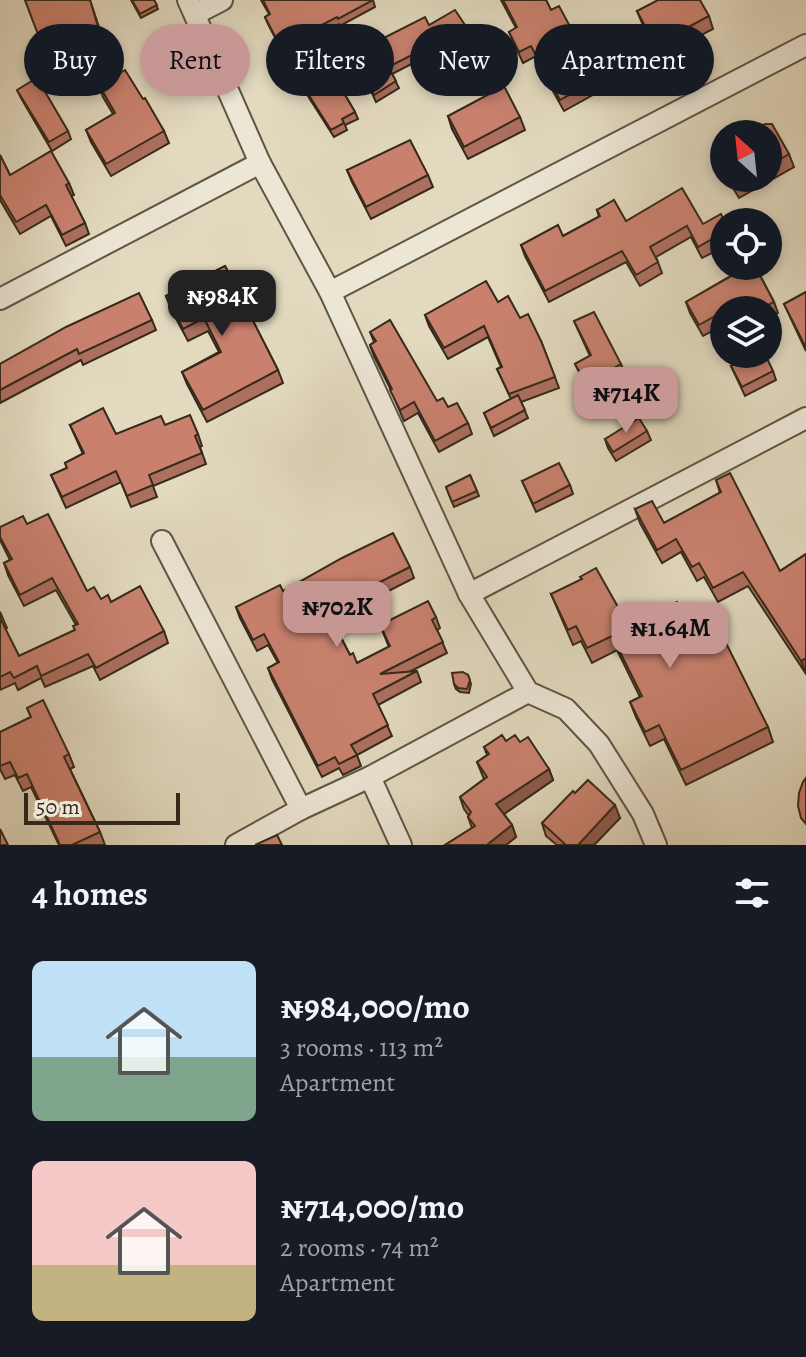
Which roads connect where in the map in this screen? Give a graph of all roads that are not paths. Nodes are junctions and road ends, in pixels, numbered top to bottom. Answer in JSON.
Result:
{"nodes":[{"id":1,"x":222,"y":0,"type":"edge"},
{"id":2,"x":191,"y":7,"type":"edge"},
{"id":3,"x":806,"y":45,"type":"edge"},
{"id":4,"x":260,"y":163,"type":"junction"},
{"id":5,"x":330,"y":292,"type":"junction"},
{"id":6,"x":0,"y":299,"type":"edge"},
{"id":7,"x":806,"y":418,"type":"edge"},
{"id":8,"x":162,"y":541,"type":"dead end"},
{"id":9,"x":469,"y":594,"type":"junction"},
{"id":10,"x":528,"y":692,"type":"junction"},
{"id":11,"x":370,"y":777,"type":"junction"},
{"id":12,"x":301,"y":809,"type":"junction"},
{"id":13,"x":236,"y":845,"type":"edge"},
{"id":14,"x":401,"y":845,"type":"edge"},
{"id":15,"x":656,"y":845,"type":"edge"}],
"edges":[{"from":1,"to":2,"type":"street"},
{"from":2,"to":4,"type":"street"},
{"from":3,"to":5,"type":"street"},
{"from":4,"to":5,"type":"street"},
{"from":4,"to":6,"type":"street"},
{"from":5,"to":9,"type":"street"},
{"from":7,"to":9,"type":"street"},
{"from":8,"to":12,"type":"street"},
{"from":9,"to":10,"type":"street"},
{"from":10,"to":11,"type":"street"},
{"from":10,"to":15,"type":"street"},
{"from":11,"to":12,"type":"street"},
{"from":11,"to":14,"type":"street"},
{"from":12,"to":13,"type":"street"}]}
